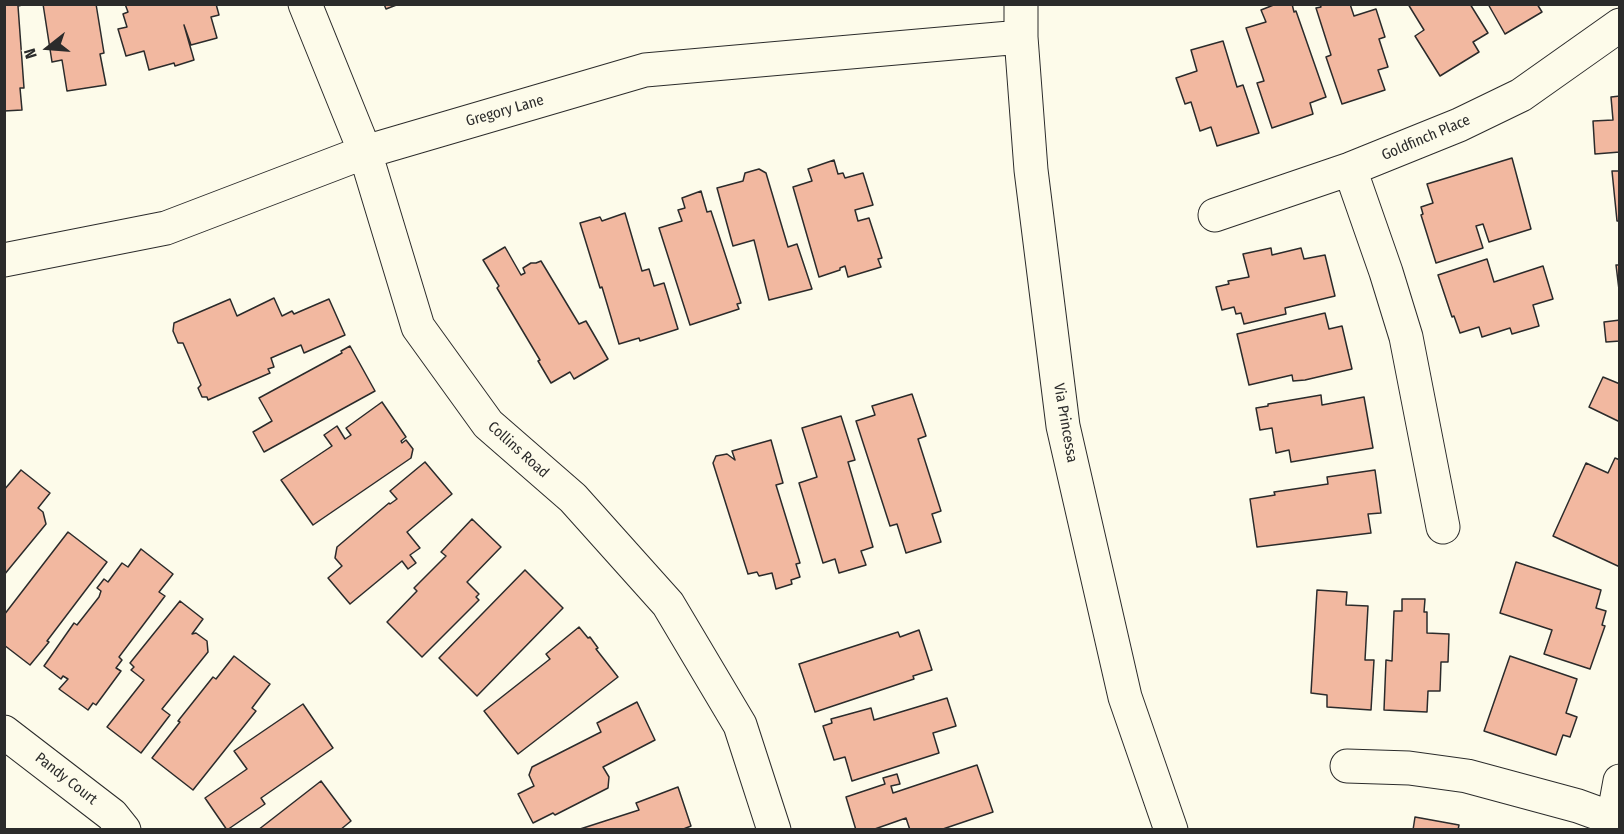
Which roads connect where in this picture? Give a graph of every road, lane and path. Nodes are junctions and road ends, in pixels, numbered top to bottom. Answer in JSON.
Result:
{"nodes":[{"id":1,"x":304,"y":4,"type":"edge"},
{"id":2,"x":1021,"y":4,"type":"edge"},
{"id":3,"x":1620,"y":26,"type":"edge"},
{"id":4,"x":1021,"y":38,"type":"junction"},
{"id":5,"x":365,"y":152,"type":"junction"},
{"id":6,"x":1350,"y":169,"type":"junction"},
{"id":7,"x":1215,"y":215,"type":"dead end"},
{"id":8,"x":4,"y":260,"type":"edge"},
{"id":9,"x":1443,"y":527,"type":"dead end"},
{"id":10,"x":4,"y":732,"type":"edge"},
{"id":11,"x":1347,"y":766,"type":"dead end"},
{"id":12,"x":1620,"y":781,"type":"edge"},
{"id":13,"x":1611,"y":824,"type":"edge"},
{"id":14,"x":124,"y":830,"type":"edge"},
{"id":15,"x":774,"y":830,"type":"edge"},
{"id":16,"x":1171,"y":830,"type":"edge"}],
"edges":[{"from":1,"to":5,"type":"street","name":"Collins Road"},
{"from":2,"to":4,"type":"street","name":"Via Princessa"},
{"from":3,"to":6,"type":"street","name":"Goldfinch Place"},
{"from":4,"to":5,"type":"street","name":"Gregory Lane"},
{"from":4,"to":16,"type":"street","name":"Via Princessa"},
{"from":5,"to":8,"type":"street","name":"Gregory Lane"},
{"from":5,"to":15,"type":"street","name":"Collins Road"},
{"from":6,"to":7,"type":"street","name":"Goldfinch Place"},
{"from":6,"to":9,"type":"street"},
{"from":10,"to":14,"type":"street","name":"Pandy Court"},
{"from":11,"to":13,"type":"street"},
{"from":12,"to":13,"type":"street"}]}
